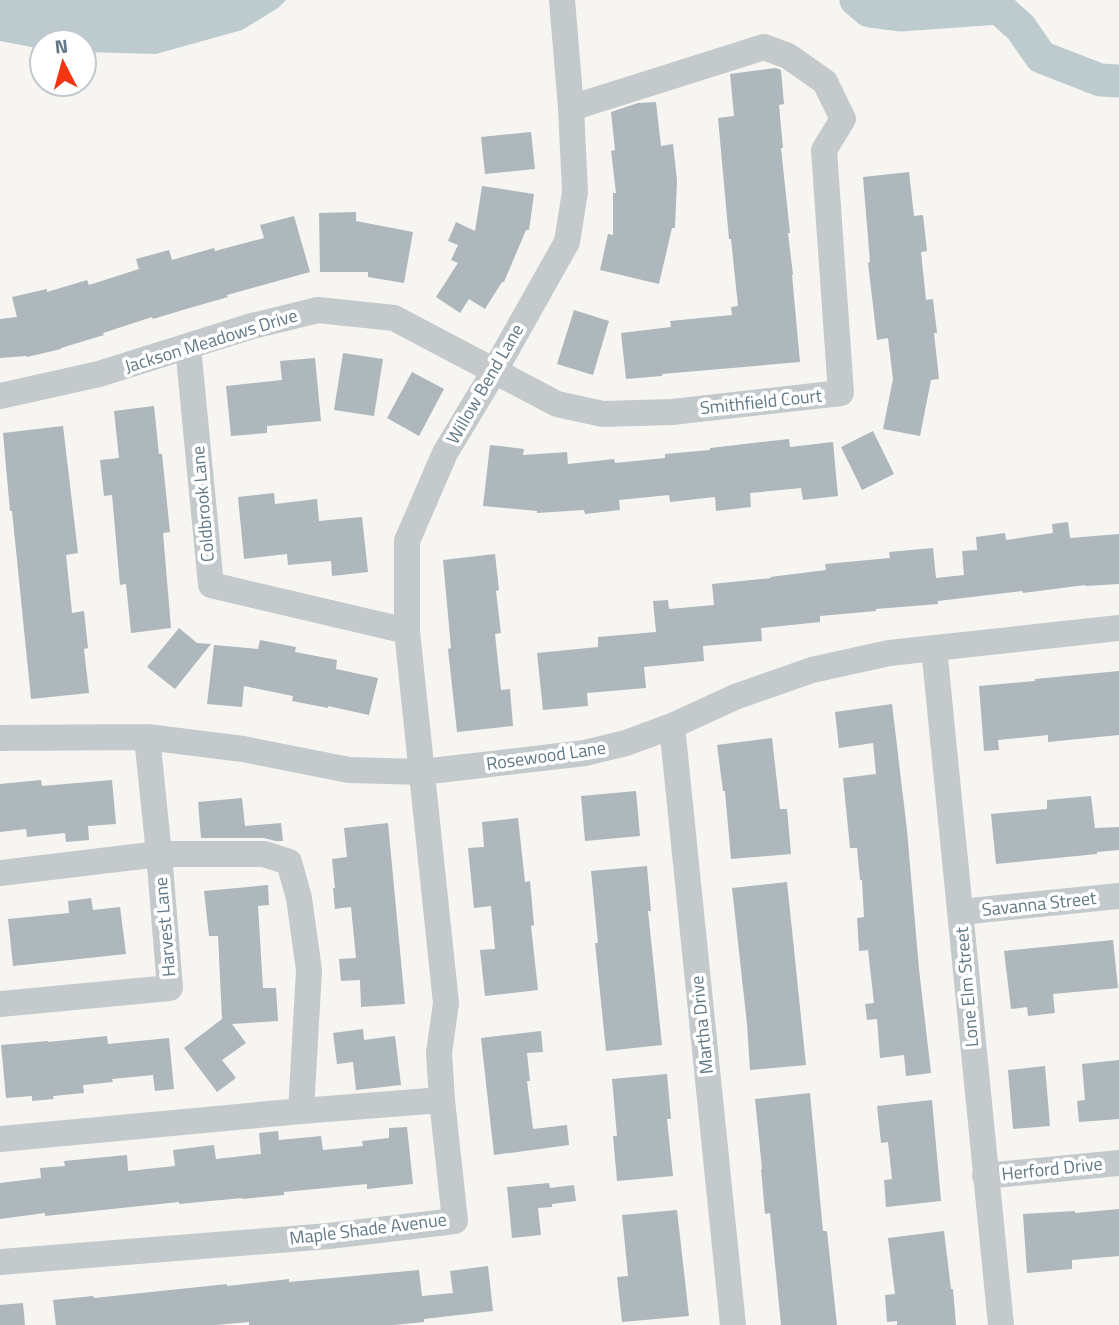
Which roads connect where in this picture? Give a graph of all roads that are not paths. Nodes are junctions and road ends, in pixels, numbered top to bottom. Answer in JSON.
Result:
{"nodes":[{"id":1,"x":562,"y":0,"type":"edge"},
{"id":2,"x":572,"y":108,"type":"junction"},
{"id":3,"x":188,"y":347,"type":"junction"},
{"id":4,"x":495,"y":370,"type":"junction"},
{"id":5,"x":0,"y":396,"type":"edge"},
{"id":6,"x":1119,"y":628,"type":"edge"},
{"id":7,"x":407,"y":631,"type":"junction"},
{"id":8,"x":934,"y":648,"type":"junction"},
{"id":9,"x":672,"y":726,"type":"junction"},
{"id":10,"x":146,"y":737,"type":"junction"},
{"id":11,"x":0,"y":738,"type":"edge"},
{"id":12,"x":422,"y":772,"type":"junction"},
{"id":13,"x":159,"y":854,"type":"junction"},
{"id":14,"x":0,"y":873,"type":"edge"},
{"id":15,"x":1119,"y":896,"type":"edge"},
{"id":16,"x":960,"y":912,"type":"junction"},
{"id":17,"x":0,"y":1004,"type":"edge"},
{"id":18,"x":442,"y":1100,"type":"junction"},
{"id":19,"x":301,"y":1111,"type":"junction"},
{"id":20,"x":0,"y":1139,"type":"edge"},
{"id":21,"x":1119,"y":1163,"type":"edge"},
{"id":22,"x":985,"y":1176,"type":"junction"},
{"id":23,"x":0,"y":1262,"type":"edge"},
{"id":24,"x":733,"y":1325,"type":"edge"},
{"id":25,"x":1000,"y":1325,"type":"edge"}],
"edges":[{"from":1,"to":2,"type":"street","name":"Willow Bend Lane"},
{"from":2,"to":4,"type":"street","name":"Willow Bend Lane"},
{"from":2,"to":4,"type":"street","name":"Smithfield Court"},
{"from":3,"to":4,"type":"street","name":"Jackson Meadows Drive"},
{"from":3,"to":5,"type":"street","name":"Jackson Meadows Drive"},
{"from":3,"to":7,"type":"street","name":"Coldbrook Lane"},
{"from":4,"to":7,"type":"street","name":"Willow Bend Lane"},
{"from":6,"to":8,"type":"street","name":"Rosewood Lane"},
{"from":7,"to":12,"type":"street","name":"Willow Bend Lane"},
{"from":8,"to":9,"type":"street","name":"Rosewood Lane"},
{"from":8,"to":16,"type":"street","name":"Lone Elm Street"},
{"from":9,"to":12,"type":"street","name":"Rosewood Lane"},
{"from":9,"to":24,"type":"street","name":"Martha Drive"},
{"from":10,"to":11,"type":"street","name":"Rosewood Lane"},
{"from":10,"to":12,"type":"street","name":"Rosewood Lane"},
{"from":10,"to":13,"type":"street","name":"Harvest Lane"},
{"from":12,"to":18,"type":"street","name":"Maple Shade Avenue"},
{"from":13,"to":14,"type":"street"},
{"from":13,"to":17,"type":"street","name":"Harvest Lane"},
{"from":13,"to":19,"type":"street"},
{"from":15,"to":16,"type":"street","name":"Savanna Street"},
{"from":16,"to":22,"type":"street","name":"Lone Elm Street"},
{"from":18,"to":19,"type":"street"},
{"from":18,"to":23,"type":"street","name":"Maple Shade Avenue"},
{"from":19,"to":20,"type":"street"},
{"from":21,"to":22,"type":"street","name":"Herford Drive"},
{"from":22,"to":25,"type":"street","name":"Lone Elm Street"}]}
